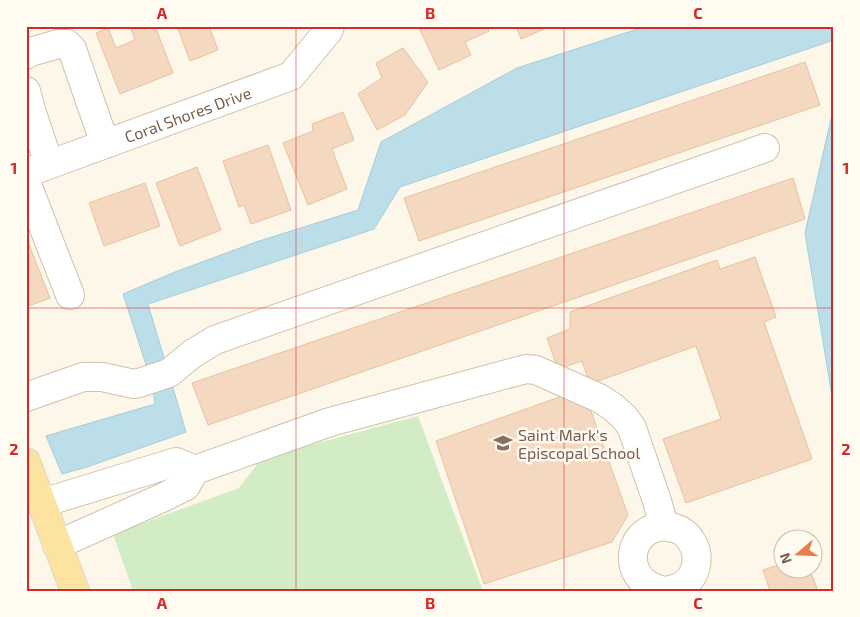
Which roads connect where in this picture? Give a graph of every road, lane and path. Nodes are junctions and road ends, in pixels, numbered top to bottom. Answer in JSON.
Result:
{"nodes":[{"id":1,"x":330,"y":26,"type":"edge"},
{"id":2,"x":26,"y":56,"type":"edge"},
{"id":3,"x":26,"y":91,"type":"edge"},
{"id":4,"x":105,"y":144,"type":"junction"},
{"id":5,"x":765,"y":148,"type":"dead end"},
{"id":6,"x":38,"y":168,"type":"edge"},
{"id":7,"x":26,"y":182,"type":"edge"},
{"id":8,"x":70,"y":295,"type":"dead end"},
{"id":9,"x":26,"y":397,"type":"edge"},
{"id":10,"x":26,"y":462,"type":"edge"},
{"id":11,"x":195,"y":470,"type":"junction"},
{"id":12,"x":42,"y":503,"type":"junction"},
{"id":13,"x":664,"y":526,"type":"junction"},
{"id":14,"x":57,"y":545,"type":"junction"},
{"id":15,"x":75,"y":591,"type":"edge"},
{"id":16,"x":664,"y":591,"type":"edge"}],
"edges":[{"from":1,"to":4,"type":"street","name":"Coral Shores Drive"},
{"from":2,"to":4,"type":"street"},
{"from":3,"to":6,"type":"street"},
{"from":4,"to":6,"type":"street","name":"Coral Shores Drive"},
{"from":5,"to":9,"type":"street"},
{"from":7,"to":8,"type":"street"},
{"from":10,"to":12,"type":"main road"},
{"from":11,"to":12,"type":"street"},
{"from":11,"to":13,"type":"street"},
{"from":11,"to":14,"type":"street"},
{"from":12,"to":14,"type":"main road"},
{"from":13,"to":16,"type":"street"},
{"from":13,"to":16,"type":"street"},
{"from":14,"to":15,"type":"main road"}]}
